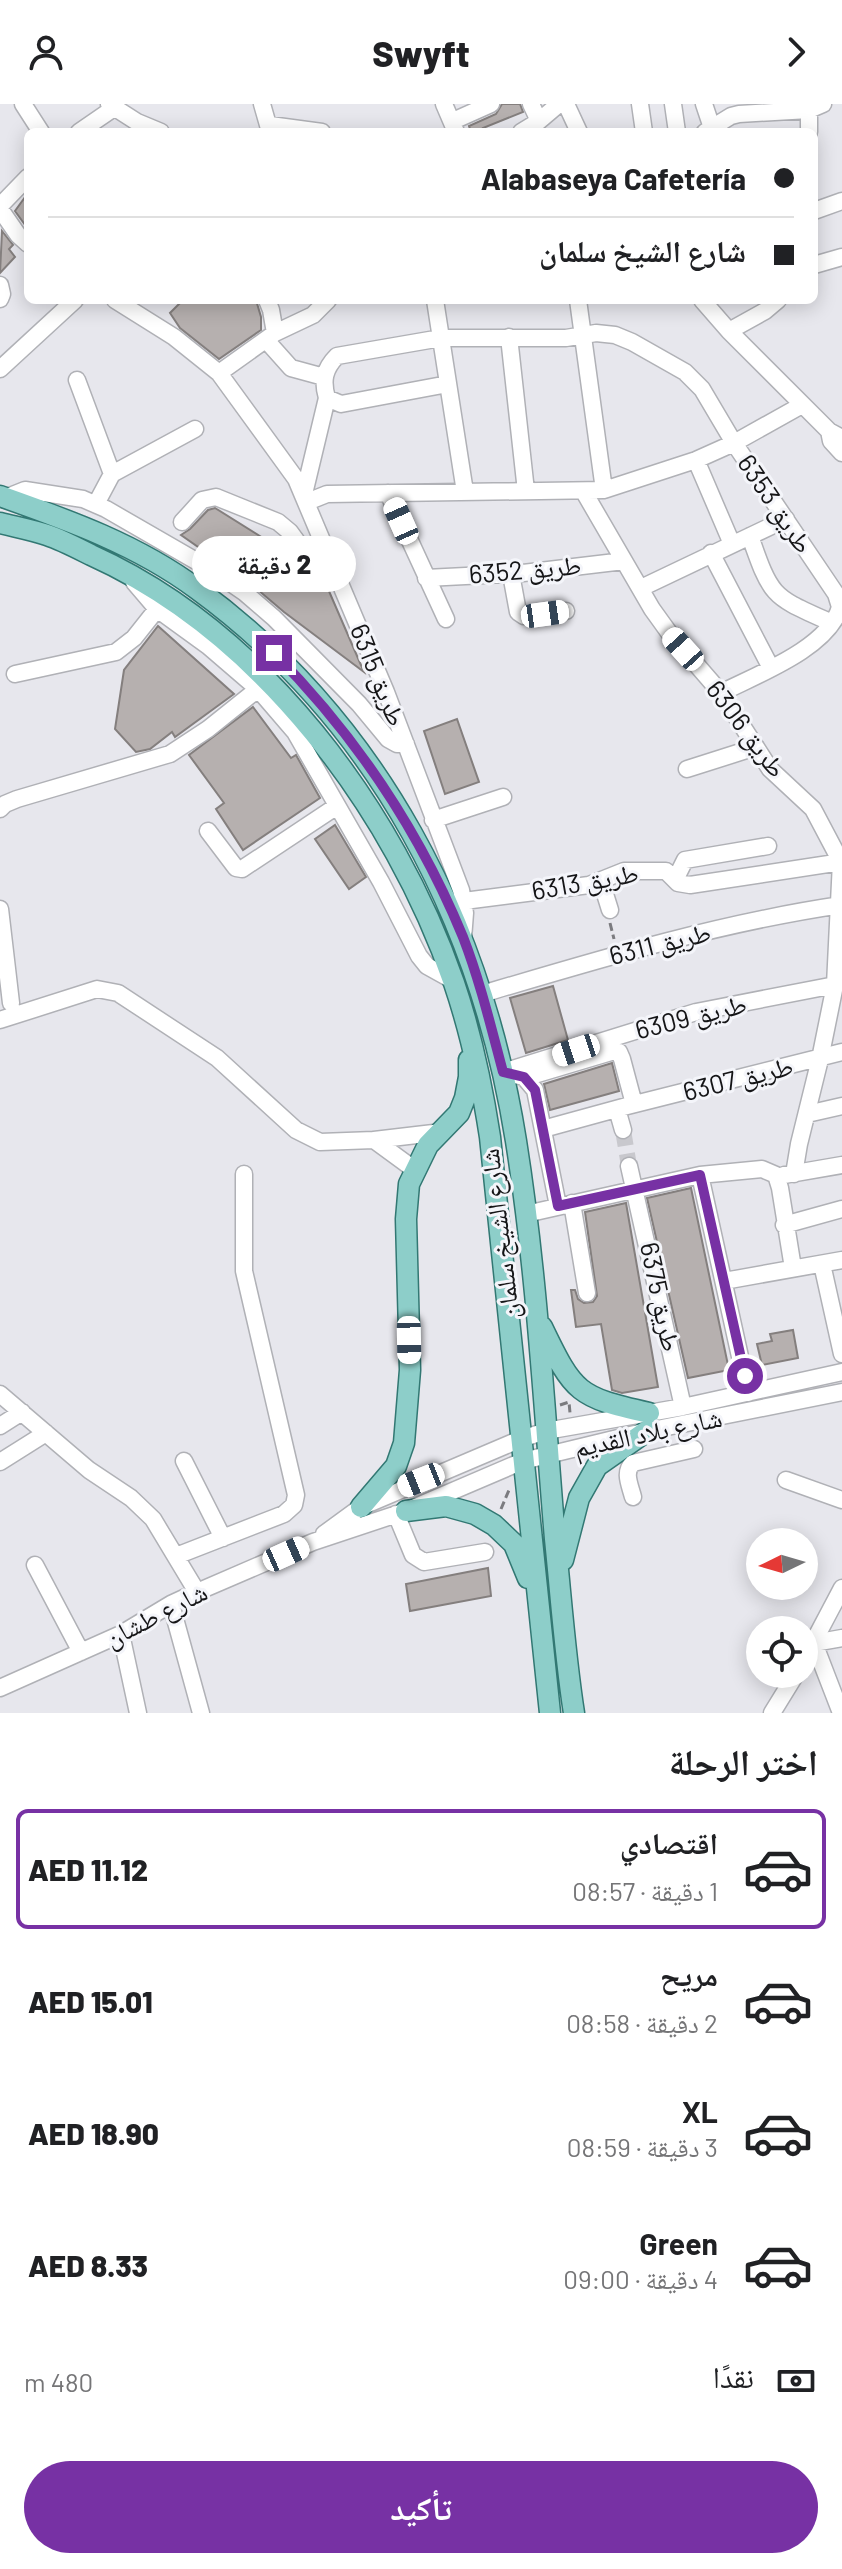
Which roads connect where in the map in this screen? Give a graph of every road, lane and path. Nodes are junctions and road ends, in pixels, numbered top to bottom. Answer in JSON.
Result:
{"nodes":[{"id":1,"x":23,"y":104,"type":"edge"},
{"id":2,"x":262,"y":104,"type":"edge"},
{"id":3,"x":444,"y":104,"type":"edge"},
{"id":4,"x":491,"y":104,"type":"edge"},
{"id":5,"x":531,"y":104,"type":"edge"},
{"id":6,"x":559,"y":104,"type":"edge"},
{"id":7,"x":566,"y":104,"type":"edge"},
{"id":8,"x":640,"y":104,"type":"edge"},
{"id":9,"x":673,"y":104,"type":"edge"},
{"id":10,"x":704,"y":104,"type":"edge"},
{"id":11,"x":112,"y":106,"type":"edge"},
{"id":12,"x":814,"y":106,"type":"edge"},
{"id":13,"x":539,"y":121,"type":"junction"},
{"id":14,"x":455,"y":127,"type":"edge"},
{"id":15,"x":38,"y":128,"type":"edge"},
{"id":16,"x":84,"y":128,"type":"edge"},
{"id":17,"x":151,"y":128,"type":"edge"},
{"id":18,"x":270,"y":128,"type":"edge"},
{"id":19,"x":528,"y":128,"type":"edge"},
{"id":20,"x":577,"y":128,"type":"edge"},
{"id":21,"x":643,"y":128,"type":"edge"},
{"id":22,"x":676,"y":128,"type":"edge"},
{"id":23,"x":708,"y":128,"type":"edge"},
{"id":24,"x":711,"y":128,"type":"edge"},
{"id":25,"x":810,"y":128,"type":"edge"},
{"id":26,"x":24,"y":181,"type":"edge"},
{"id":27,"x":842,"y":201,"type":"edge"},
{"id":28,"x":0,"y":208,"type":"edge"},
{"id":29,"x":818,"y":210,"type":"edge"},
{"id":30,"x":24,"y":240,"type":"edge"},
{"id":31,"x":842,"y":257,"type":"edge"},
{"id":32,"x":818,"y":263,"type":"edge"},
{"id":33,"x":0,"y":285,"type":"edge"},
{"id":34,"x":0,"y":299,"type":"edge"},
{"id":35,"x":71,"y":304,"type":"edge"},
{"id":36,"x":128,"y":304,"type":"edge"},
{"id":37,"x":269,"y":304,"type":"edge"},
{"id":38,"x":324,"y":304,"type":"edge"},
{"id":39,"x":436,"y":304,"type":"edge"},
{"id":40,"x":578,"y":304,"type":"edge"},
{"id":41,"x":705,"y":304,"type":"edge"},
{"id":42,"x":773,"y":304,"type":"edge"},
{"id":43,"x":729,"y":331,"type":"junction"},
{"id":44,"x":581,"y":335,"type":"junction"},
{"id":45,"x":270,"y":336,"type":"junction"},
{"id":46,"x":509,"y":337,"type":"junction"},
{"id":47,"x":441,"y":338,"type":"junction"},
{"id":48,"x":0,"y":369,"type":"edge"},
{"id":49,"x":219,"y":373,"type":"junction"},
{"id":50,"x":324,"y":377,"type":"junction"},
{"id":51,"x":77,"y":380,"type":"dead end"},
{"id":52,"x":448,"y":384,"type":"junction"},
{"id":53,"x":327,"y":398,"type":"junction"},
{"id":54,"x":802,"y":405,"type":"junction"},
{"id":55,"x":195,"y":429,"type":"dead end"},
{"id":56,"x":835,"y":435,"type":"edge"},
{"id":57,"x":734,"y":443,"type":"junction"},
{"id":58,"x":842,"y":453,"type":"edge"},
{"id":59,"x":696,"y":460,"type":"junction"},
{"id":60,"x":112,"y":474,"type":"junction"},
{"id":61,"x":604,"y":490,"type":"junction"},
{"id":62,"x":526,"y":491,"type":"junction"},
{"id":63,"x":465,"y":492,"type":"junction"},
{"id":64,"x":584,"y":492,"type":"junction"},
{"id":65,"x":388,"y":493,"type":"junction"},
{"id":66,"x":2,"y":497,"type":"edge"},
{"id":67,"x":305,"y":498,"type":"junction"},
{"id":68,"x":96,"y":504,"type":"junction"},
{"id":69,"x":786,"y":519,"type":"junction"},
{"id":70,"x":182,"y":522,"type":"dead end"},
{"id":71,"x":0,"y":523,"type":"edge"},
{"id":72,"x":750,"y":536,"type":"junction"},
{"id":73,"x":732,"y":544,"type":"junction"},
{"id":74,"x":327,"y":550,"type":"junction"},
{"id":75,"x":711,"y":553,"type":"junction"},
{"id":76,"x":624,"y":561,"type":"junction"},
{"id":77,"x":122,"y":568,"type":"junction"},
{"id":78,"x":511,"y":574,"type":"junction"},
{"id":79,"x":426,"y":578,"type":"junction"},
{"id":80,"x":641,"y":588,"type":"junction"},
{"id":81,"x":157,"y":609,"type":"junction"},
{"id":82,"x":566,"y":611,"type":"dead end"},
{"id":83,"x":446,"y":619,"type":"dead end"},
{"id":84,"x":832,"y":623,"type":"junction"},
{"id":85,"x":771,"y":668,"type":"junction"},
{"id":86,"x":15,"y":674,"type":"dead end"},
{"id":87,"x":258,"y":689,"type":"junction"},
{"id":88,"x":386,"y":692,"type":"junction"},
{"id":89,"x":721,"y":693,"type":"junction"},
{"id":90,"x":359,"y":704,"type":"junction"},
{"id":91,"x":406,"y":744,"type":"junction"},
{"id":92,"x":756,"y":747,"type":"junction"},
{"id":93,"x":687,"y":769,"type":"dead end"},
{"id":94,"x":503,"y":797,"type":"dead end"},
{"id":95,"x":337,"y":806,"type":"junction"},
{"id":96,"x":0,"y":809,"type":"edge"},
{"id":97,"x":433,"y":820,"type":"junction"},
{"id":98,"x":208,"y":831,"type":"dead end"},
{"id":99,"x":768,"y":846,"type":"dead end"},
{"id":100,"x":842,"y":862,"type":"edge"},
{"id":101,"x":675,"y":880,"type":"junction"},
{"id":102,"x":601,"y":881,"type":"junction"},
{"id":103,"x":464,"y":901,"type":"junction"},
{"id":104,"x":841,"y":905,"type":"edge"},
{"id":105,"x":610,"y":910,"type":"joint"},
{"id":106,"x":1,"y":916,"type":"edge"},
{"id":107,"x":463,"y":939,"type":"junction"},
{"id":108,"x":619,"y":954,"type":"junction"},
{"id":109,"x":454,"y":981,"type":"junction"},
{"id":110,"x":835,"y":985,"type":"junction"},
{"id":111,"x":482,"y":994,"type":"junction"},
{"id":112,"x":11,"y":1003,"type":"dead end"},
{"id":113,"x":0,"y":1020,"type":"edge"},
{"id":114,"x":468,"y":1031,"type":"junction"},
{"id":115,"x":842,"y":1052,"type":"edge"},
{"id":116,"x":820,"y":1059,"type":"junction"},
{"id":117,"x":503,"y":1072,"type":"junction"},
{"id":118,"x":524,"y":1077,"type":"junction"},
{"id":119,"x":634,"y":1104,"type":"junction"},
{"id":120,"x":842,"y":1106,"type":"edge"},
{"id":121,"x":617,"y":1109,"type":"junction"},
{"id":122,"x":807,"y":1114,"type":"junction"},
{"id":123,"x":543,"y":1129,"type":"junction"},
{"id":124,"x":623,"y":1130,"type":"tunnel mouth"},
{"id":125,"x":442,"y":1132,"type":"junction"},
{"id":126,"x":374,"y":1140,"type":"junction"},
{"id":127,"x":842,"y":1165,"type":"edge"},
{"id":128,"x":629,"y":1166,"type":"tunnel mouth"},
{"id":129,"x":415,"y":1170,"type":"junction"},
{"id":130,"x":244,"y":1174,"type":"dead end"},
{"id":131,"x":794,"y":1174,"type":"junction"},
{"id":132,"x":700,"y":1175,"type":"junction"},
{"id":133,"x":776,"y":1175,"type":"junction"},
{"id":134,"x":636,"y":1188,"type":"junction"},
{"id":135,"x":565,"y":1205,"type":"junction"},
{"id":136,"x":842,"y":1209,"type":"edge"},
{"id":137,"x":526,"y":1214,"type":"junction"},
{"id":138,"x":784,"y":1225,"type":"junction"},
{"id":139,"x":842,"y":1260,"type":"edge"},
{"id":140,"x":822,"y":1264,"type":"junction"},
{"id":141,"x":793,"y":1268,"type":"junction"},
{"id":142,"x":724,"y":1281,"type":"junction"},
{"id":143,"x":587,"y":1293,"type":"dead end"},
{"id":144,"x":536,"y":1314,"type":"junction"},
{"id":145,"x":842,"y":1354,"type":"edge"},
{"id":146,"x":842,"y":1372,"type":"edge"},
{"id":147,"x":842,"y":1392,"type":"edge"},
{"id":148,"x":748,"y":1393,"type":"junction"},
{"id":149,"x":0,"y":1394,"type":"edge"},
{"id":150,"x":683,"y":1407,"type":"junction"},
{"id":151,"x":22,"y":1412,"type":"junction"},
{"id":152,"x":648,"y":1422,"type":"junction"},
{"id":153,"x":0,"y":1426,"type":"edge"},
{"id":154,"x":546,"y":1431,"type":"junction"},
{"id":155,"x":46,"y":1433,"type":"junction"},
{"id":156,"x":521,"y":1439,"type":"junction"},
{"id":157,"x":694,"y":1449,"type":"dead end"},
{"id":158,"x":548,"y":1454,"type":"junction"},
{"id":159,"x":184,"y":1461,"type":"dead end"},
{"id":160,"x":523,"y":1461,"type":"junction"},
{"id":161,"x":0,"y":1462,"type":"edge"},
{"id":162,"x":786,"y":1480,"type":"dead end"},
{"id":163,"x":509,"y":1490,"type":"dead end"},
{"id":164,"x":633,"y":1497,"type":"dead end"},
{"id":165,"x":842,"y":1500,"type":"edge"},
{"id":166,"x":361,"y":1507,"type":"junction"},
{"id":167,"x":401,"y":1512,"type":"junction"},
{"id":168,"x":494,"y":1525,"type":"junction"},
{"id":169,"x":223,"y":1538,"type":"junction"},
{"id":170,"x":313,"y":1542,"type":"junction"},
{"id":171,"x":485,"y":1552,"type":"dead end"},
{"id":172,"x":176,"y":1556,"type":"junction"},
{"id":173,"x":35,"y":1565,"type":"dead end"},
{"id":174,"x":559,"y":1575,"type":"junction"},
{"id":175,"x":842,"y":1588,"type":"edge"},
{"id":176,"x":197,"y":1592,"type":"junction"},
{"id":177,"x":171,"y":1604,"type":"junction"},
{"id":178,"x":537,"y":1605,"type":"junction"},
{"id":179,"x":121,"y":1634,"type":"junction"},
{"id":180,"x":818,"y":1635,"type":"edge"},
{"id":181,"x":842,"y":1638,"type":"edge"},
{"id":182,"x":818,"y":1642,"type":"edge"},
{"id":183,"x":81,"y":1652,"type":"junction"},
{"id":184,"x":818,"y":1653,"type":"edge"},
{"id":185,"x":0,"y":1688,"type":"edge"},
{"id":186,"x":787,"y":1688,"type":"edge"},
{"id":187,"x":138,"y":1713,"type":"edge"},
{"id":188,"x":201,"y":1713,"type":"edge"},
{"id":189,"x":550,"y":1713,"type":"edge"},
{"id":190,"x":574,"y":1713,"type":"edge"},
{"id":191,"x":772,"y":1713,"type":"edge"},
{"id":192,"x":841,"y":1713,"type":"edge"}],
"edges":[{"from":1,"to":15,"type":"street"},
{"from":2,"to":18,"type":"street"},
{"from":3,"to":14,"type":"street"},
{"from":4,"to":14,"type":"street"},
{"from":5,"to":13,"type":"street"},
{"from":6,"to":13,"type":"street"},
{"from":7,"to":20,"type":"street"},
{"from":8,"to":21,"type":"street"},
{"from":9,"to":22,"type":"street"},
{"from":10,"to":23,"type":"street"},
{"from":11,"to":16,"type":"street"},
{"from":11,"to":17,"type":"street"},
{"from":12,"to":24,"type":"street"},
{"from":12,"to":25,"type":"street"},
{"from":13,"to":19,"type":"street"},
{"from":26,"to":28,"type":"street"},
{"from":27,"to":29,"type":"street"},
{"from":28,"to":30,"type":"street"},
{"from":31,"to":32,"type":"street"},
{"from":33,"to":34,"type":"street"},
{"from":35,"to":48,"type":"street"},
{"from":36,"to":49,"type":"street","name":"طريق 6315"},
{"from":37,"to":45,"type":"street"},
{"from":38,"to":45,"type":"street"},
{"from":39,"to":47,"type":"street"},
{"from":40,"to":44,"type":"street"},
{"from":41,"to":43,"type":"street"},
{"from":42,"to":43,"type":"street"},
{"from":43,"to":54,"type":"street"},
{"from":44,"to":46,"type":"street"},
{"from":44,"to":57,"type":"street"},
{"from":44,"to":61,"type":"street"},
{"from":45,"to":49,"type":"street"},
{"from":45,"to":50,"type":"street"},
{"from":46,"to":47,"type":"street"},
{"from":46,"to":62,"type":"street"},
{"from":47,"to":50,"type":"street"},
{"from":47,"to":52,"type":"street"},
{"from":49,"to":67,"type":"street","name":"طريق 6315"},
{"from":50,"to":53,"type":"street"},
{"from":51,"to":60,"type":"street"},
{"from":52,"to":53,"type":"street"},
{"from":52,"to":63,"type":"street"},
{"from":53,"to":67,"type":"street"},
{"from":54,"to":56,"type":"street"},
{"from":54,"to":57,"type":"street","name":"طريق 6353"},
{"from":55,"to":60,"type":"street"},
{"from":56,"to":58,"type":"street"},
{"from":57,"to":59,"type":"street","name":"طريق 6353"},
{"from":57,"to":69,"type":"street","name":"طريق 6353"},
{"from":59,"to":61,"type":"street","name":"طريق 6353"},
{"from":59,"to":73,"type":"street","name":"طريق 6353"},
{"from":60,"to":68,"type":"street"},
{"from":61,"to":64,"type":"street","name":"طريق 6353"},
{"from":62,"to":63,"type":"street","name":"طريق 6353"},
{"from":62,"to":64,"type":"street","name":"طريق 6353"},
{"from":63,"to":65,"type":"street","name":"طريق 6353"},
{"from":64,"to":76,"type":"street","name":"طريق 6306"},
{"from":65,"to":67,"type":"street","name":"طريق 6353"},
{"from":65,"to":79,"type":"street","name":"طريق 6352"},
{"from":66,"to":68,"type":"street"},
{"from":66,"to":107,"type":"main road","name":"شارع الشيخ سلمان"},
{"from":67,"to":74,"type":"street","name":"طريق 6315"},
{"from":68,"to":90,"type":"street"},
{"from":69,"to":72,"type":"street"},
{"from":69,"to":84,"type":"street","name":"طريق 6353"},
{"from":70,"to":74,"type":"street"},
{"from":71,"to":77,"type":"main road","name":"شارع الشيخ سلمان"},
{"from":72,"to":73,"type":"street"},
{"from":72,"to":84,"type":"street","name":"طريق 6353"},
{"from":73,"to":75,"type":"street"},
{"from":74,"to":88,"type":"street","name":"طريق 6315"},
{"from":75,"to":80,"type":"street"},
{"from":75,"to":85,"type":"street"},
{"from":76,"to":78,"type":"street","name":"طريق 6352"},
{"from":76,"to":80,"type":"street","name":"طريق 6306"},
{"from":77,"to":81,"type":"street"},
{"from":77,"to":109,"type":"main road","name":"شارع الشيخ سلمان"},
{"from":78,"to":79,"type":"street","name":"طريق 6352"},
{"from":78,"to":82,"type":"street"},
{"from":79,"to":83,"type":"street","name":"طريق 6352"},
{"from":80,"to":89,"type":"street","name":"طريق 6306"},
{"from":81,"to":86,"type":"street"},
{"from":81,"to":87,"type":"street"},
{"from":84,"to":85,"type":"street"},
{"from":85,"to":89,"type":"street"},
{"from":87,"to":95,"type":"street"},
{"from":87,"to":96,"type":"street"},
{"from":88,"to":90,"type":"street"},
{"from":88,"to":91,"type":"street","name":"طريق 6315"},
{"from":89,"to":92,"type":"street","name":"طريق 6306"},
{"from":90,"to":91,"type":"street"},
{"from":91,"to":97,"type":"street","name":"طريق 6315"},
{"from":92,"to":93,"type":"street"},
{"from":92,"to":100,"type":"street","name":"طريق 6306"},
{"from":94,"to":97,"type":"street"},
{"from":95,"to":98,"type":"street"},
{"from":95,"to":109,"type":"street"},
{"from":97,"to":103,"type":"street","name":"طريق 6315"},
{"from":99,"to":101,"type":"street"},
{"from":100,"to":101,"type":"street","name":"طريق 6313"},
{"from":100,"to":104,"type":"street","name":"طريق 6306"},
{"from":101,"to":102,"type":"street","name":"طريق 6313"},
{"from":102,"to":103,"type":"street","name":"طريق 6313"},
{"from":102,"to":105,"type":"street"},
{"from":103,"to":107,"type":"street","name":"طريق 6315"},
{"from":104,"to":108,"type":"street","name":"طريق 6311"},
{"from":104,"to":110,"type":"street","name":"طريق 6306"},
{"from":105,"to":108,"type":"path"},
{"from":106,"to":112,"type":"street"},
{"from":107,"to":111,"type":"main road","name":"شارع الشيخ سلمان"},
{"from":108,"to":111,"type":"street","name":"طريق 6311"},
{"from":109,"to":114,"type":"main road","name":"شارع الشيخ سلمان"},
{"from":110,"to":116,"type":"street","name":"طريق 6306"},
{"from":110,"to":117,"type":"street","name":"طريق 6309"},
{"from":111,"to":117,"type":"main road","name":"شارع الشيخ سلمان"},
{"from":113,"to":126,"type":"street"},
{"from":114,"to":125,"type":"main road"},
{"from":114,"to":156,"type":"main road","name":"شارع الشيخ سلمان"},
{"from":115,"to":116,"type":"street","name":"طريق 6307"},
{"from":116,"to":119,"type":"street","name":"طريق 6307"},
{"from":116,"to":122,"type":"street","name":"طريق 6306"},
{"from":117,"to":118,"type":"street"},
{"from":117,"to":137,"type":"main road","name":"شارع الشيخ سلمان"},
{"from":118,"to":119,"type":"street"},
{"from":118,"to":123,"type":"street"},
{"from":119,"to":121,"type":"street","name":"طريق 6307"},
{"from":120,"to":122,"type":"street"},
{"from":121,"to":123,"type":"street","name":"طريق 6307"},
{"from":121,"to":124,"type":"street"},
{"from":122,"to":131,"type":"street","name":"طريق 6306"},
{"from":123,"to":135,"type":"street"},
{"from":125,"to":126,"type":"street"},
{"from":125,"to":129,"type":"main road"},
{"from":126,"to":129,"type":"street"},
{"from":127,"to":131,"type":"street"},
{"from":128,"to":134,"type":"street","name":"طريق 6375"},
{"from":129,"to":166,"type":"main road"},
{"from":130,"to":169,"type":"street"},
{"from":131,"to":133,"type":"street"},
{"from":132,"to":133,"type":"street"},
{"from":132,"to":134,"type":"street"},
{"from":132,"to":142,"type":"street"},
{"from":133,"to":138,"type":"street"},
{"from":134,"to":135,"type":"street"},
{"from":134,"to":150,"type":"street","name":"طريق 6375"},
{"from":135,"to":137,"type":"street"},
{"from":135,"to":143,"type":"street"},
{"from":136,"to":138,"type":"street"},
{"from":137,"to":144,"type":"main road","name":"شارع الشيخ سلمان"},
{"from":138,"to":141,"type":"street"},
{"from":139,"to":140,"type":"street"},
{"from":140,"to":141,"type":"street"},
{"from":140,"to":145,"type":"street"},
{"from":141,"to":142,"type":"street"},
{"from":142,"to":148,"type":"street"},
{"from":144,"to":152,"type":"main road"},
{"from":144,"to":154,"type":"main road","name":"شارع الشيخ سلمان"},
{"from":146,"to":148,"type":"street","name":"شارع بلاد القديم"},
{"from":147,"to":152,"type":"street","name":"شارع بلاد القديم"},
{"from":148,"to":150,"type":"street","name":"شارع بلاد القديم"},
{"from":149,"to":151,"type":"street"},
{"from":150,"to":152,"type":"street","name":"شارع بلاد القديم"},
{"from":151,"to":153,"type":"street"},
{"from":151,"to":155,"type":"street"},
{"from":152,"to":154,"type":"street","name":"شارع بلاد القديم"},
{"from":152,"to":158,"type":"street","name":"شارع بلاد القديم"},
{"from":152,"to":174,"type":"main road"},
{"from":154,"to":156,"type":"street","name":"شارع طشان"},
{"from":154,"to":158,"type":"main road","name":"شارع الشيخ سلمان"},
{"from":155,"to":161,"type":"street"},
{"from":155,"to":172,"type":"street"},
{"from":156,"to":160,"type":"main road","name":"شارع الشيخ سلمان"},
{"from":156,"to":166,"type":"street","name":"شارع طشان"},
{"from":157,"to":164,"type":"street"},
{"from":158,"to":160,"type":"street","name":"شارع طشان"},
{"from":158,"to":174,"type":"main road","name":"شارع الشيخ سلمان"},
{"from":159,"to":169,"type":"street"},
{"from":160,"to":167,"type":"street","name":"شارع طشان"},
{"from":160,"to":178,"type":"main road","name":"شارع الشيخ سلمان"},
{"from":162,"to":165,"type":"street"},
{"from":163,"to":168,"type":"path"},
{"from":166,"to":170,"type":"street","name":"شارع طشان"},
{"from":167,"to":168,"type":"main road"},
{"from":167,"to":170,"type":"street","name":"شارع طشان"},
{"from":167,"to":171,"type":"street"},
{"from":168,"to":178,"type":"main road"},
{"from":169,"to":172,"type":"street"},
{"from":170,"to":176,"type":"street","name":"شارع طشان"},
{"from":172,"to":176,"type":"street"},
{"from":173,"to":183,"type":"street"},
{"from":174,"to":190,"type":"main road","name":"شارع الشيخ سلمان"},
{"from":175,"to":180,"type":"street"},
{"from":176,"to":177,"type":"street","name":"شارع طشان"},
{"from":177,"to":179,"type":"street","name":"شارع طشان"},
{"from":177,"to":188,"type":"street"},
{"from":178,"to":189,"type":"main road","name":"شارع الشيخ سلمان"},
{"from":179,"to":183,"type":"street","name":"شارع طشان"},
{"from":179,"to":187,"type":"street"},
{"from":181,"to":182,"type":"street"},
{"from":183,"to":185,"type":"street","name":"شارع طشان"},
{"from":184,"to":192,"type":"street"},
{"from":186,"to":191,"type":"street"}]}
